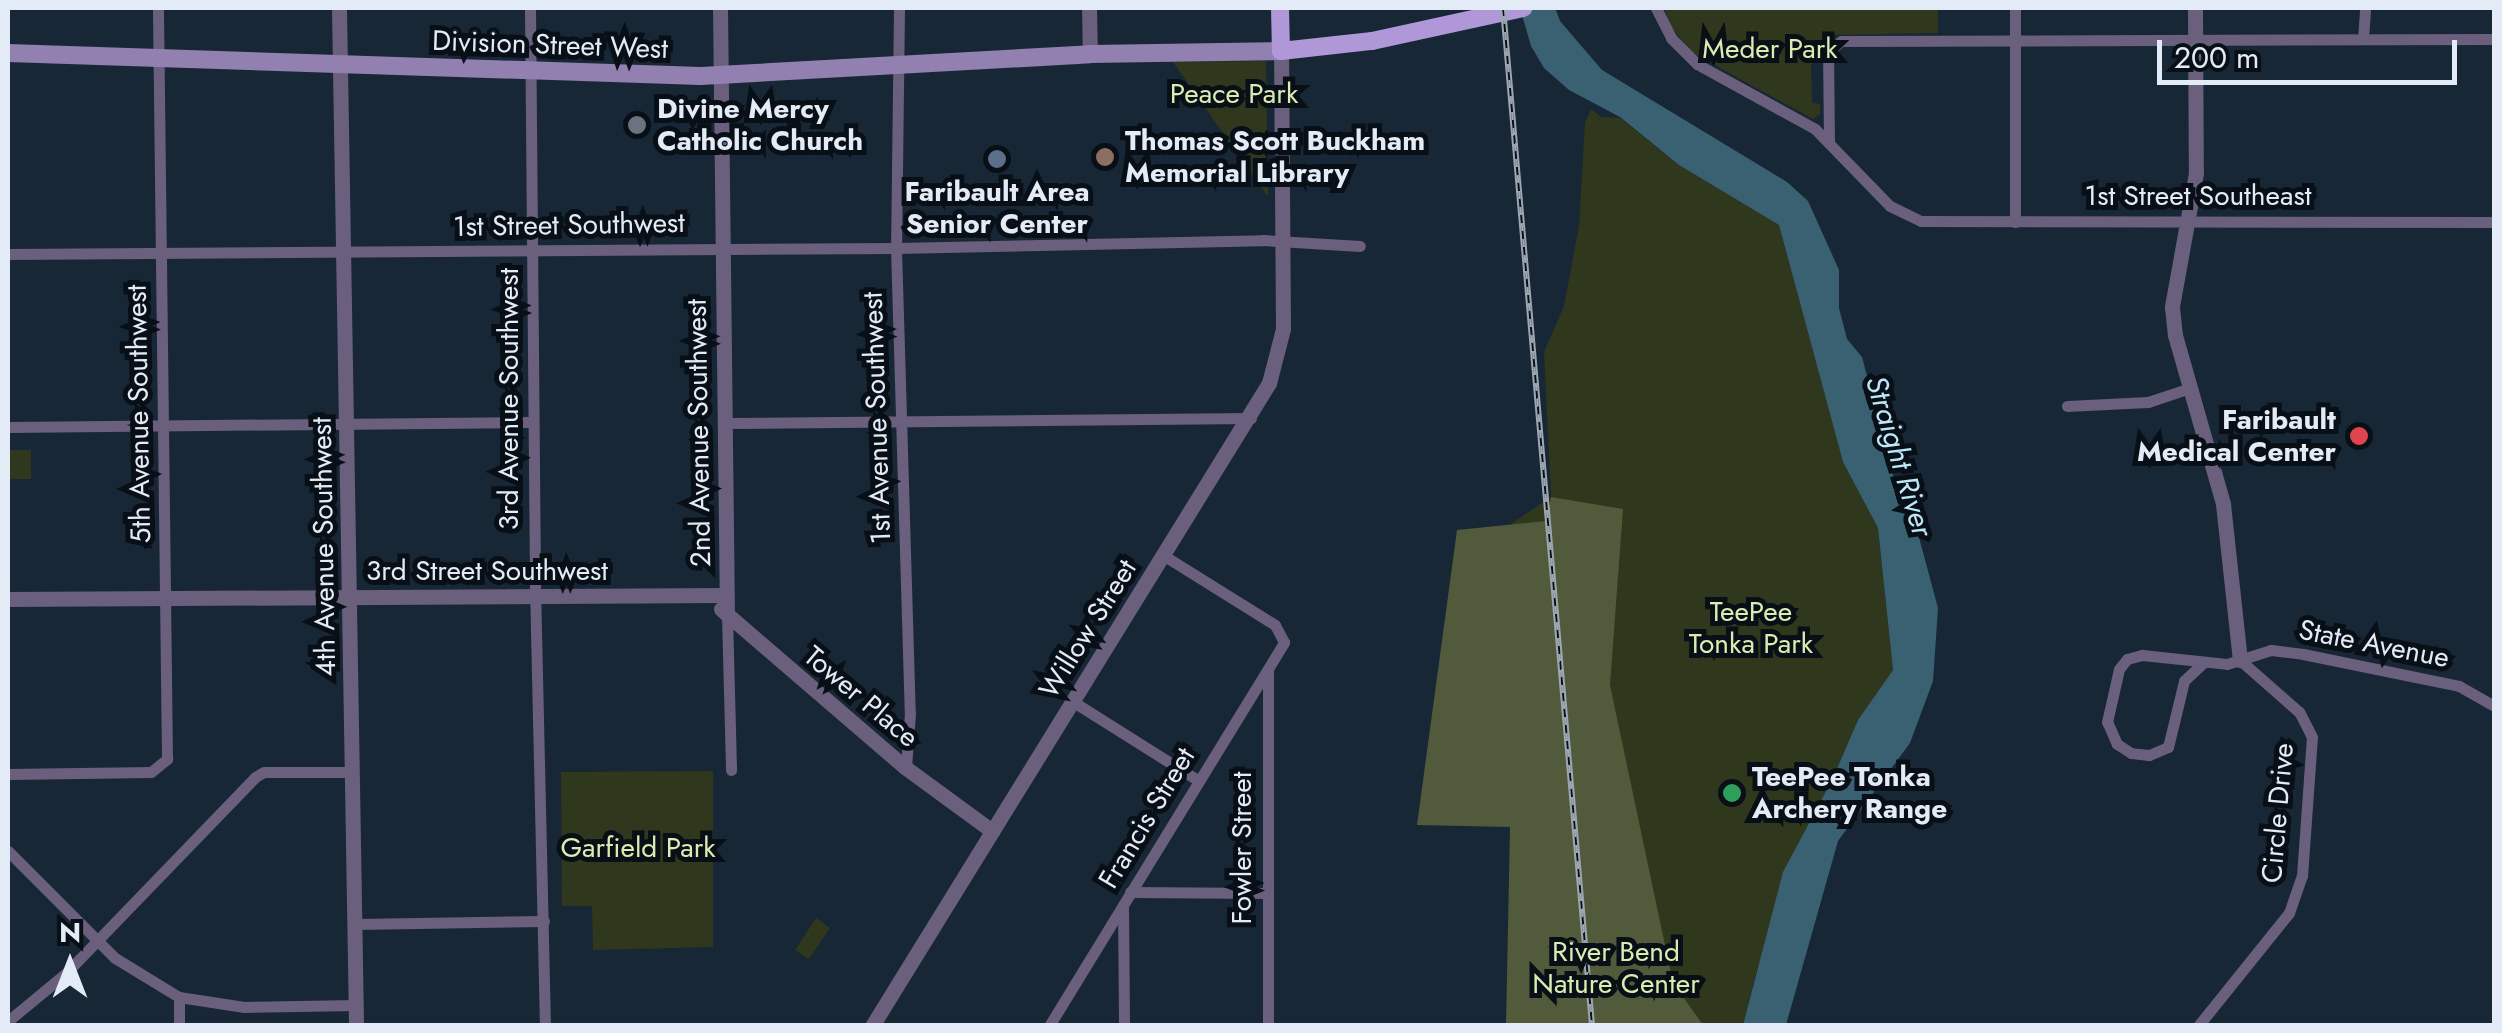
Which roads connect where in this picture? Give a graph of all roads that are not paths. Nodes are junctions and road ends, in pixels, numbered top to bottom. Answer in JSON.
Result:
{"nodes":[{"id":1,"x":158,"y":8,"type":"edge"},
{"id":2,"x":339,"y":8,"type":"edge"},
{"id":3,"x":530,"y":8,"type":"edge"},
{"id":4,"x":720,"y":8,"type":"edge"},
{"id":5,"x":899,"y":8,"type":"edge"},
{"id":6,"x":1089,"y":8,"type":"edge"},
{"id":7,"x":1280,"y":8,"type":"edge"},
{"id":8,"x":1523,"y":8,"type":"edge"},
{"id":9,"x":1656,"y":8,"type":"edge"},
{"id":10,"x":2015,"y":8,"type":"edge"},
{"id":11,"x":2196,"y":8,"type":"edge"},
{"id":12,"x":2365,"y":8,"type":"edge"},
{"id":13,"x":2014,"y":39,"type":"junction"},
{"id":14,"x":2196,"y":39,"type":"junction"},
{"id":15,"x":2364,"y":39,"type":"junction"},
{"id":16,"x":2494,"y":39,"type":"edge"},
{"id":17,"x":1280,"y":51,"type":"junction"},
{"id":18,"x":8,"y":53,"type":"edge"},
{"id":19,"x":1090,"y":54,"type":"junction"},
{"id":20,"x":159,"y":60,"type":"junction"},
{"id":21,"x":340,"y":66,"type":"junction"},
{"id":22,"x":898,"y":66,"type":"junction"},
{"id":23,"x":532,"y":72,"type":"junction"},
{"id":24,"x":1829,"y":144,"type":"junction"},
{"id":25,"x":2188,"y":220,"type":"junction"},
{"id":26,"x":2015,"y":222,"type":"junction"},
{"id":27,"x":2494,"y":222,"type":"edge"},
{"id":28,"x":1280,"y":240,"type":"junction"},
{"id":29,"x":1360,"y":246,"type":"dead end"},
{"id":30,"x":720,"y":248,"type":"junction"},
{"id":31,"x":896,"y":248,"type":"junction"},
{"id":32,"x":534,"y":250,"type":"junction"},
{"id":33,"x":162,"y":252,"type":"junction"},
{"id":34,"x":343,"y":252,"type":"junction"},
{"id":35,"x":8,"y":254,"type":"edge"},
{"id":36,"x":2190,"y":388,"type":"junction"},
{"id":37,"x":2067,"y":406,"type":"dead end"},
{"id":38,"x":1251,"y":418,"type":"junction"},
{"id":39,"x":533,"y":422,"type":"junction"},
{"id":40,"x":904,"y":422,"type":"junction"},
{"id":41,"x":164,"y":424,"type":"junction"},
{"id":42,"x":346,"y":424,"type":"junction"},
{"id":43,"x":725,"y":424,"type":"junction"},
{"id":44,"x":8,"y":427,"type":"edge"},
{"id":45,"x":1163,"y":555,"type":"junction"},
{"id":46,"x":535,"y":595,"type":"junction"},
{"id":47,"x":704,"y":595,"type":"junction"},
{"id":48,"x":726,"y":595,"type":"junction"},
{"id":49,"x":352,"y":596,"type":"junction"},
{"id":50,"x":166,"y":597,"type":"junction"},
{"id":51,"x":8,"y":599,"type":"edge"},
{"id":52,"x":728,"y":615,"type":"junction"},
{"id":53,"x":2240,"y":660,"type":"junction"},
{"id":54,"x":2204,"y":662,"type":"junction"},
{"id":55,"x":1268,"y":670,"type":"junction"},
{"id":56,"x":1072,"y":702,"type":"junction"},
{"id":57,"x":2494,"y":706,"type":"edge"},
{"id":58,"x":906,"y":768,"type":"junction"},
{"id":59,"x":731,"y":770,"type":"dead end"},
{"id":60,"x":352,"y":772,"type":"junction"},
{"id":61,"x":8,"y":774,"type":"edge"},
{"id":62,"x":1199,"y":780,"type":"junction"},
{"id":63,"x":992,"y":831,"type":"junction"},
{"id":64,"x":8,"y":851,"type":"edge"},
{"id":65,"x":1130,"y":892,"type":"junction"},
{"id":66,"x":1267,"y":893,"type":"junction"},
{"id":67,"x":1123,"y":905,"type":"junction"},
{"id":68,"x":544,"y":920,"type":"junction"},
{"id":69,"x":356,"y":924,"type":"junction"},
{"id":70,"x":97,"y":940,"type":"junction"},
{"id":71,"x":179,"y":997,"type":"junction"},
{"id":72,"x":356,"y":1005,"type":"junction"},
{"id":73,"x":8,"y":1021,"type":"edge"},
{"id":74,"x":179,"y":1026,"type":"edge"},
{"id":75,"x":356,"y":1026,"type":"edge"},
{"id":76,"x":545,"y":1026,"type":"edge"},
{"id":77,"x":872,"y":1026,"type":"edge"},
{"id":78,"x":1049,"y":1026,"type":"edge"},
{"id":79,"x":1124,"y":1026,"type":"edge"},
{"id":80,"x":1268,"y":1026,"type":"edge"},
{"id":81,"x":2198,"y":1026,"type":"edge"}],
"edges":[{"from":1,"to":20,"type":"street","name":"5th Avenue Southwest"},
{"from":2,"to":21,"type":"street","name":"4th Avenue Southwest"},
{"from":3,"to":23,"type":"street","name":"3rd Avenue Southwest"},
{"from":4,"to":30,"type":"street","name":"2nd Avenue Southwest"},
{"from":5,"to":22,"type":"street","name":"1st Avenue Southwest"},
{"from":6,"to":19,"type":"street"},
{"from":7,"to":17,"type":"main road"},
{"from":8,"to":17,"type":"main road"},
{"from":9,"to":24,"type":"street"},
{"from":10,"to":13,"type":"street"},
{"from":11,"to":14,"type":"street"},
{"from":12,"to":15,"type":"street"},
{"from":13,"to":14,"type":"street"},
{"from":13,"to":24,"type":"street"},
{"from":13,"to":26,"type":"street"},
{"from":14,"to":15,"type":"street"},
{"from":14,"to":25,"type":"street"},
{"from":15,"to":16,"type":"street"},
{"from":17,"to":19,"type":"main road","name":"Division Street West"},
{"from":17,"to":28,"type":"street","name":"Willow Street"},
{"from":18,"to":20,"type":"main road","name":"Division Street West"},
{"from":19,"to":22,"type":"main road","name":"Division Street West"},
{"from":20,"to":21,"type":"main road","name":"Division Street West"},
{"from":20,"to":33,"type":"street","name":"5th Avenue Southwest"},
{"from":21,"to":23,"type":"main road","name":"Division Street West"},
{"from":21,"to":34,"type":"street","name":"4th Avenue Southwest"},
{"from":22,"to":23,"type":"main road","name":"Division Street West"},
{"from":22,"to":31,"type":"street","name":"1st Avenue Southwest"},
{"from":23,"to":32,"type":"street","name":"3rd Avenue Southwest"},
{"from":24,"to":26,"type":"street","name":"1st Street Southeast"},
{"from":25,"to":26,"type":"street","name":"1st Street Southeast"},
{"from":25,"to":27,"type":"street","name":"1st Street Southeast"},
{"from":25,"to":36,"type":"street"},
{"from":28,"to":29,"type":"street"},
{"from":28,"to":31,"type":"street","name":"1st Street Southwest"},
{"from":28,"to":38,"type":"street","name":"Willow Street"},
{"from":30,"to":31,"type":"street","name":"1st Street Southwest"},
{"from":30,"to":32,"type":"street","name":"1st Street Southwest"},
{"from":30,"to":43,"type":"street","name":"2nd Avenue Southwest"},
{"from":31,"to":40,"type":"street","name":"1st Avenue Southwest"},
{"from":32,"to":34,"type":"street","name":"1st Street Southwest"},
{"from":32,"to":39,"type":"street","name":"3rd Avenue Southwest"},
{"from":33,"to":34,"type":"street","name":"1st Street Southwest"},
{"from":33,"to":35,"type":"street","name":"1st Street Southwest"},
{"from":33,"to":41,"type":"street","name":"5th Avenue Southwest"},
{"from":34,"to":42,"type":"street","name":"4th Avenue Southwest"},
{"from":36,"to":37,"type":"street"},
{"from":36,"to":53,"type":"street"},
{"from":38,"to":40,"type":"street"},
{"from":38,"to":45,"type":"street","name":"Willow Street"},
{"from":39,"to":42,"type":"street"},
{"from":39,"to":46,"type":"street","name":"3rd Avenue Southwest"},
{"from":40,"to":43,"type":"street"},
{"from":40,"to":58,"type":"street","name":"1st Avenue Southwest"},
{"from":41,"to":42,"type":"street"},
{"from":41,"to":44,"type":"street"},
{"from":41,"to":50,"type":"street","name":"5th Avenue Southwest"},
{"from":42,"to":49,"type":"street","name":"4th Avenue Southwest"},
{"from":43,"to":48,"type":"street","name":"2nd Avenue Southwest"},
{"from":45,"to":55,"type":"street","name":"Francis Street"},
{"from":45,"to":56,"type":"street","name":"Willow Street"},
{"from":46,"to":47,"type":"street","name":"3rd Street Southwest"},
{"from":46,"to":49,"type":"street","name":"3rd Street Southwest"},
{"from":46,"to":68,"type":"street","name":"3rd Avenue Southwest"},
{"from":47,"to":48,"type":"street","name":"3rd Street Southwest"},
{"from":47,"to":52,"type":"street","name":"Tower Place"},
{"from":48,"to":52,"type":"street","name":"2nd Avenue Southwest"},
{"from":49,"to":50,"type":"street","name":"3rd Street Southwest"},
{"from":49,"to":60,"type":"street","name":"4th Avenue Southwest"},
{"from":50,"to":51,"type":"street","name":"3rd Street Southwest"},
{"from":50,"to":61,"type":"street","name":"5th Avenue Southwest"},
{"from":52,"to":58,"type":"street","name":"Tower Place"},
{"from":52,"to":59,"type":"street","name":"2nd Avenue Southwest"},
{"from":53,"to":54,"type":"street","name":"State Avenue"},
{"from":53,"to":57,"type":"street","name":"State Avenue"},
{"from":53,"to":81,"type":"street","name":"Circle Drive"},
{"from":54,"to":54,"type":"street","name":"State Avenue"},
{"from":55,"to":62,"type":"street","name":"Francis Street"},
{"from":55,"to":66,"type":"street","name":"Fowler Street"},
{"from":56,"to":62,"type":"street"},
{"from":56,"to":63,"type":"street","name":"Willow Street"},
{"from":58,"to":63,"type":"street","name":"Tower Place"},
{"from":60,"to":69,"type":"street","name":"4th Avenue Southwest"},
{"from":60,"to":70,"type":"street"},
{"from":62,"to":65,"type":"street","name":"Francis Street"},
{"from":63,"to":77,"type":"street","name":"Willow Street"},
{"from":64,"to":70,"type":"street"},
{"from":65,"to":66,"type":"street"},
{"from":65,"to":67,"type":"street","name":"Francis Street"},
{"from":66,"to":80,"type":"street","name":"Fowler Street"},
{"from":67,"to":78,"type":"street","name":"Francis Street"},
{"from":67,"to":79,"type":"street"},
{"from":68,"to":69,"type":"street"},
{"from":68,"to":76,"type":"street","name":"3rd Avenue Southwest"},
{"from":69,"to":72,"type":"street","name":"4th Avenue Southwest"},
{"from":70,"to":71,"type":"street"},
{"from":70,"to":73,"type":"street"},
{"from":71,"to":72,"type":"street"},
{"from":71,"to":74,"type":"street"},
{"from":72,"to":75,"type":"street","name":"4th Avenue Southwest"}]}
